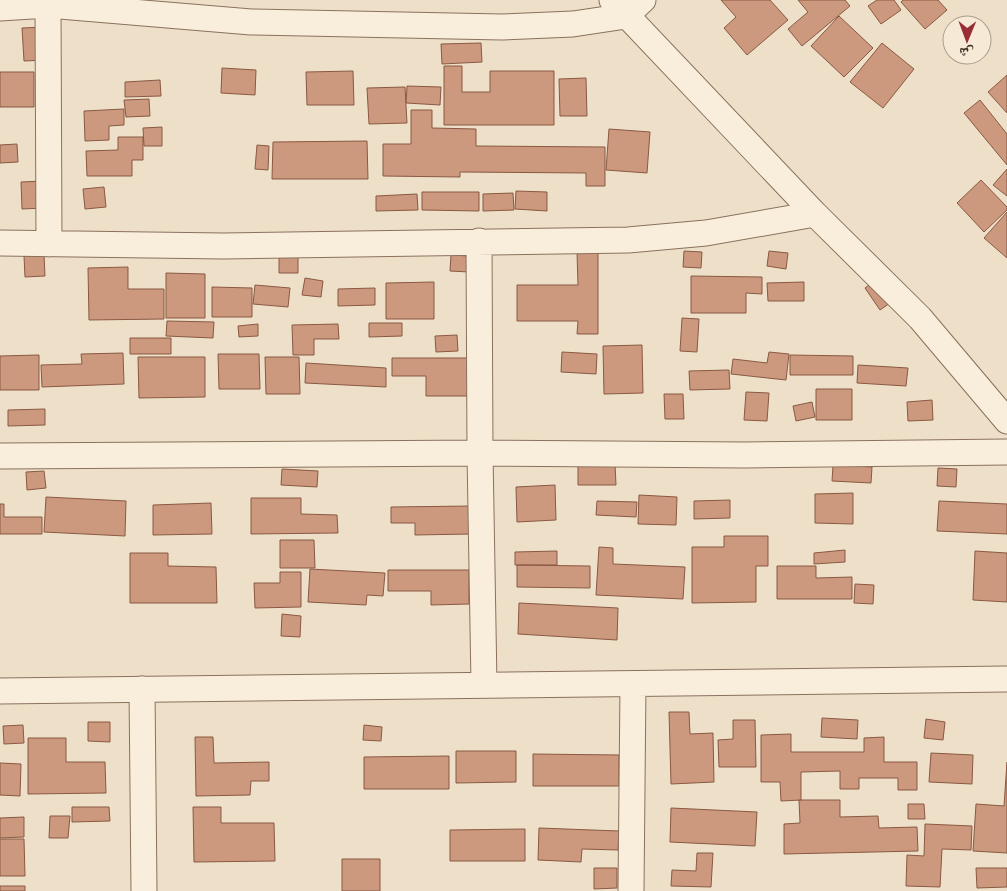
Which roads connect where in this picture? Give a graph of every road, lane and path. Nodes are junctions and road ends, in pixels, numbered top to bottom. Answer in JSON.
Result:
{"nodes":[{"id":1,"x":231,"y":0,"type":"edge"},
{"id":2,"x":48,"y":5,"type":"junction"},
{"id":3,"x":627,"y":5,"type":"edge"},
{"id":4,"x":0,"y":8,"type":"edge"},
{"id":5,"x":251,"y":22,"type":"junction"},
{"id":6,"x":815,"y":214,"type":"junction"},
{"id":7,"x":479,"y":241,"type":"junction"},
{"id":8,"x":0,"y":243,"type":"edge"},
{"id":9,"x":49,"y":244,"type":"junction"},
{"id":10,"x":1007,"y":421,"type":"edge"},
{"id":11,"x":1007,"y":452,"type":"edge"},
{"id":12,"x":480,"y":453,"type":"junction"},
{"id":13,"x":0,"y":456,"type":"edge"},
{"id":14,"x":1007,"y":679,"type":"edge"},
{"id":15,"x":484,"y":684,"type":"junction"},
{"id":16,"x":633,"y":684,"type":"junction"},
{"id":17,"x":142,"y":689,"type":"junction"},
{"id":18,"x":0,"y":691,"type":"edge"},
{"id":19,"x":144,"y":891,"type":"edge"},
{"id":20,"x":632,"y":891,"type":"edge"}],
"edges":[{"from":1,"to":5,"type":"street"},
{"from":2,"to":4,"type":"street"},
{"from":2,"to":5,"type":"street"},
{"from":2,"to":9,"type":"street"},
{"from":3,"to":5,"type":"street"},
{"from":3,"to":6,"type":"street"},
{"from":6,"to":7,"type":"street"},
{"from":6,"to":10,"type":"street"},
{"from":7,"to":9,"type":"street"},
{"from":7,"to":12,"type":"street"},
{"from":8,"to":9,"type":"street"},
{"from":11,"to":12,"type":"street"},
{"from":12,"to":13,"type":"street"},
{"from":12,"to":15,"type":"street"},
{"from":14,"to":16,"type":"street"},
{"from":15,"to":16,"type":"street"},
{"from":15,"to":17,"type":"street"},
{"from":16,"to":20,"type":"street"},
{"from":17,"to":18,"type":"street"},
{"from":17,"to":19,"type":"street"}]}
